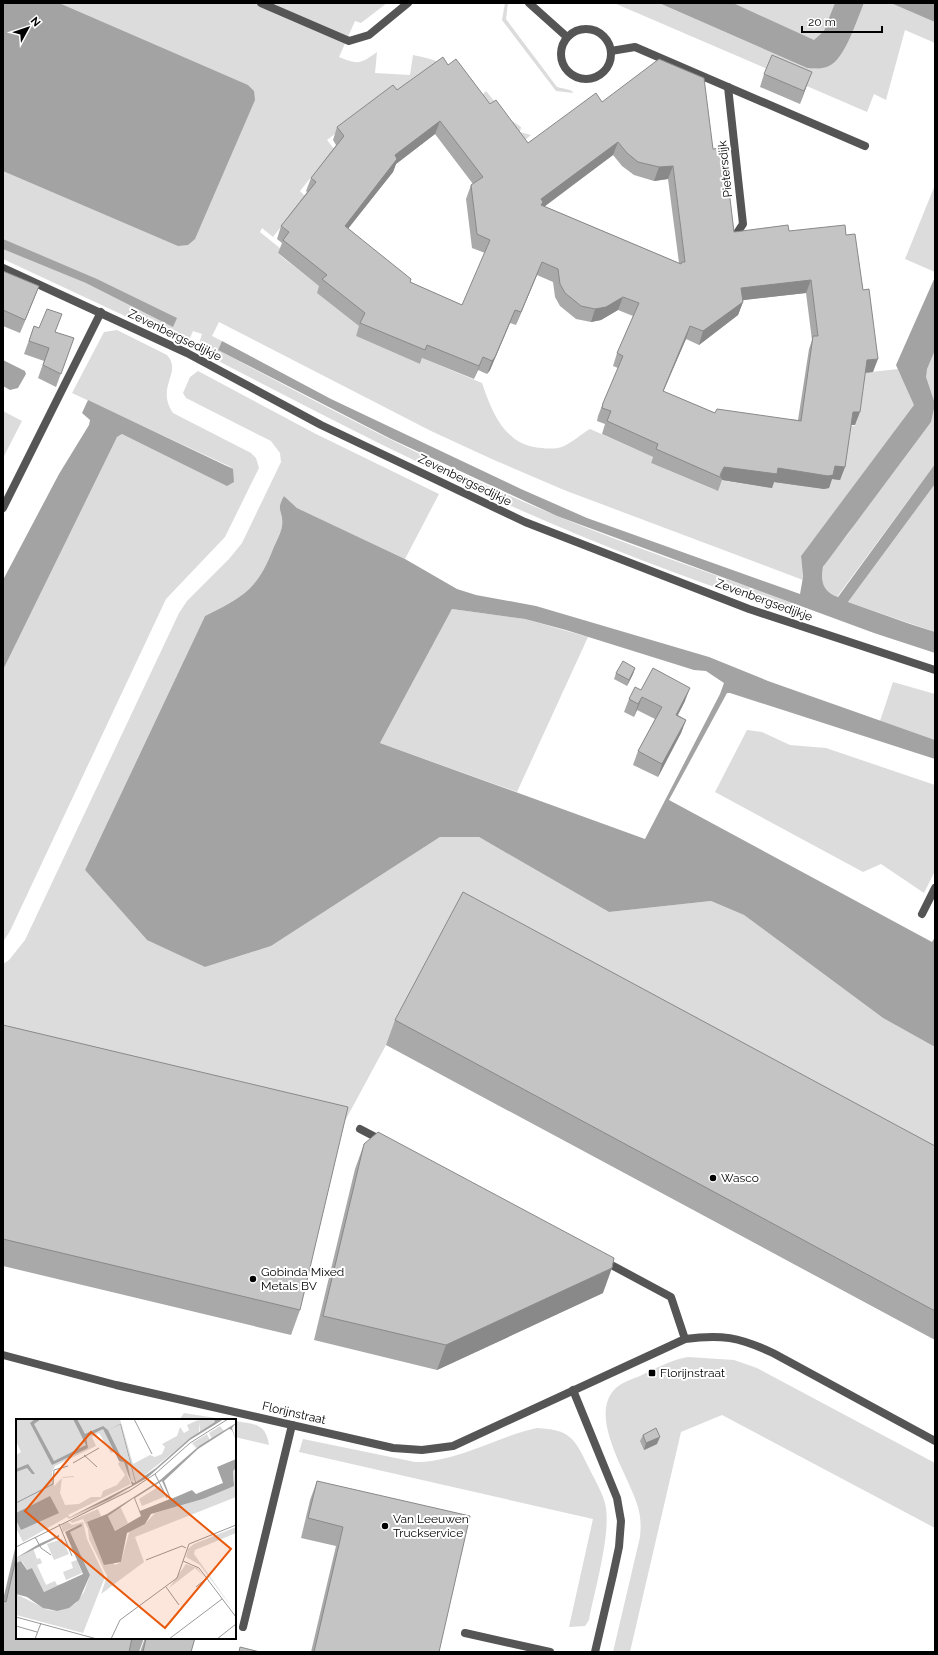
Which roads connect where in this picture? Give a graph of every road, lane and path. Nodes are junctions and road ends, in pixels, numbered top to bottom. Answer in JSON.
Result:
{"nodes":[{"id":1,"x":261,"y":3,"type":"edge"},
{"id":2,"x":408,"y":3,"type":"edge"},
{"id":3,"x":529,"y":3,"type":"edge"},
{"id":4,"x":567,"y":37,"type":"junction"},
{"id":5,"x":611,"y":50,"type":"junction"},
{"id":6,"x":728,"y":87,"type":"junction"},
{"id":7,"x":865,"y":146,"type":"dead end"},
{"id":8,"x":730,"y":245,"type":"edge"},
{"id":9,"x":3,"y":268,"type":"edge"},
{"id":10,"x":101,"y":312,"type":"junction"},
{"id":11,"x":3,"y":508,"type":"edge"},
{"id":12,"x":935,"y":670,"type":"edge"},
{"id":13,"x":935,"y":888,"type":"edge"},
{"id":14,"x":922,"y":914,"type":"dead end"},
{"id":15,"x":360,"y":1129,"type":"dead end"},
{"id":16,"x":388,"y":1144,"type":"edge"},
{"id":17,"x":595,"y":1256,"type":"edge"},
{"id":18,"x":685,"y":1339,"type":"junction"},
{"id":19,"x":3,"y":1355,"type":"edge"},
{"id":20,"x":573,"y":1390,"type":"junction"},
{"id":21,"x":292,"y":1425,"type":"junction"},
{"id":22,"x":935,"y":1441,"type":"edge"},
{"id":23,"x":243,"y":1627,"type":"dead end"},
{"id":24,"x":465,"y":1633,"type":"dead end"},
{"id":25,"x":550,"y":1652,"type":"edge"},
{"id":26,"x":595,"y":1652,"type":"edge"}],
"edges":[{"from":1,"to":2,"type":"street"},
{"from":3,"to":4,"type":"street"},
{"from":4,"to":5,"type":"street"},
{"from":4,"to":5,"type":"street"},
{"from":5,"to":6,"type":"street"},
{"from":6,"to":7,"type":"street"},
{"from":6,"to":8,"type":"street","name":"Pietersdijk"},
{"from":9,"to":10,"type":"street","name":"Zevenbergsedijkje"},
{"from":10,"to":11,"type":"street"},
{"from":10,"to":12,"type":"street","name":"Zevenbergsedijkje"},
{"from":13,"to":14,"type":"street"},
{"from":15,"to":16,"type":"street"},
{"from":17,"to":18,"type":"street"},
{"from":18,"to":20,"type":"street","name":"Florijnstraat"},
{"from":18,"to":22,"type":"street","name":"Florijnstraat"},
{"from":19,"to":21,"type":"street","name":"Florijnstraat"},
{"from":20,"to":21,"type":"street","name":"Florijnstraat"},
{"from":20,"to":26,"type":"street"},
{"from":21,"to":23,"type":"street"},
{"from":24,"to":25,"type":"street"}]}
